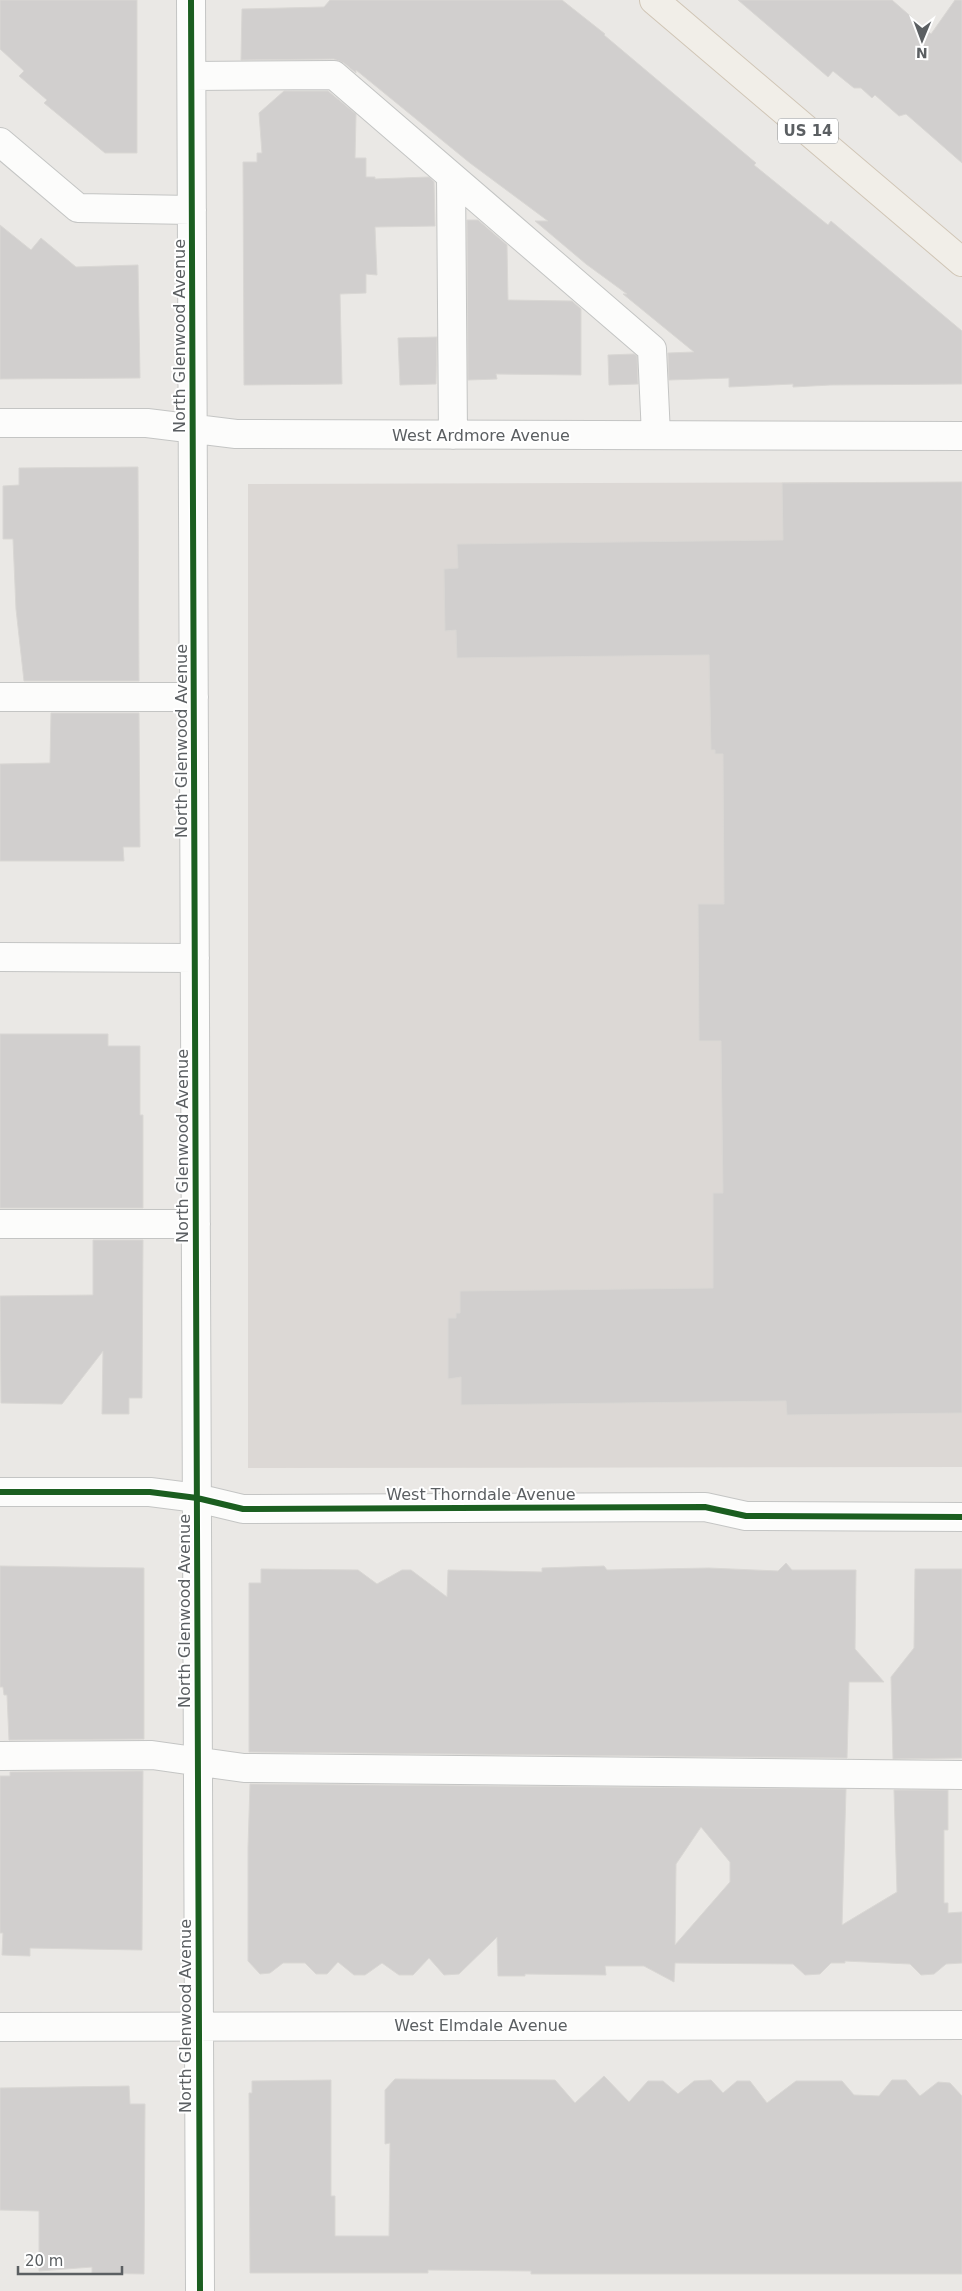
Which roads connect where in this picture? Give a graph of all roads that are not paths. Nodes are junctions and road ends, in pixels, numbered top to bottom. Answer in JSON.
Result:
{"nodes":[{"id":1,"x":192,"y":0,"type":"edge"},
{"id":2,"x":654,"y":0,"type":"edge"},
{"id":3,"x":192,"y":76,"type":"junction"},
{"id":4,"x":0,"y":142,"type":"edge"},
{"id":5,"x":451,"y":176,"type":"junction"},
{"id":6,"x":192,"y":210,"type":"junction"},
{"id":7,"x":962,"y":262,"type":"edge"},
{"id":8,"x":0,"y":423,"type":"edge"},
{"id":9,"x":193,"y":427,"type":"junction"},
{"id":10,"x":453,"y":435,"type":"junction"},
{"id":11,"x":656,"y":435,"type":"junction"},
{"id":12,"x":962,"y":436,"type":"edge"},
{"id":13,"x":0,"y":697,"type":"edge"},
{"id":14,"x":194,"y":698,"type":"junction"},
{"id":15,"x":0,"y":957,"type":"edge"},
{"id":16,"x":195,"y":958,"type":"junction"},
{"id":17,"x":0,"y":1224,"type":"edge"},
{"id":18,"x":196,"y":1224,"type":"junction"},
{"id":19,"x":0,"y":1492,"type":"edge"},
{"id":20,"x":197,"y":1498,"type":"junction"},
{"id":21,"x":962,"y":1517,"type":"edge"},
{"id":22,"x":0,"y":1756,"type":"edge"},
{"id":23,"x":198,"y":1761,"type":"junction"},
{"id":24,"x":962,"y":1775,"type":"edge"},
{"id":25,"x":962,"y":2025,"type":"edge"},
{"id":26,"x":199,"y":2026,"type":"junction"},
{"id":27,"x":0,"y":2027,"type":"edge"},
{"id":28,"x":200,"y":2291,"type":"edge"}],
"edges":[{"from":1,"to":3,"type":"street","name":"North Glenwood Avenue"},
{"from":2,"to":7,"type":"main road","number":"US 14"},
{"from":3,"to":5,"type":"street"},
{"from":3,"to":6,"type":"street","name":"North Glenwood Avenue"},
{"from":4,"to":6,"type":"street"},
{"from":5,"to":10,"type":"street"},
{"from":5,"to":11,"type":"street"},
{"from":6,"to":9,"type":"street","name":"North Glenwood Avenue"},
{"from":8,"to":9,"type":"street","name":"West Ardmore Avenue"},
{"from":9,"to":10,"type":"street","name":"West Ardmore Avenue"},
{"from":9,"to":14,"type":"street","name":"North Glenwood Avenue"},
{"from":10,"to":11,"type":"street","name":"West Ardmore Avenue"},
{"from":11,"to":12,"type":"street","name":"West Ardmore Avenue"},
{"from":13,"to":14,"type":"street"},
{"from":14,"to":16,"type":"street","name":"North Glenwood Avenue"},
{"from":15,"to":16,"type":"street"},
{"from":16,"to":18,"type":"street","name":"North Glenwood Avenue"},
{"from":17,"to":18,"type":"street"},
{"from":18,"to":20,"type":"street","name":"North Glenwood Avenue"},
{"from":19,"to":20,"type":"street","name":"West Thorndale Avenue"},
{"from":20,"to":21,"type":"street","name":"West Thorndale Avenue"},
{"from":20,"to":23,"type":"street","name":"North Glenwood Avenue"},
{"from":22,"to":23,"type":"street"},
{"from":23,"to":24,"type":"street"},
{"from":23,"to":26,"type":"street","name":"North Glenwood Avenue"},
{"from":25,"to":26,"type":"street","name":"West Elmdale Avenue"},
{"from":26,"to":27,"type":"street","name":"West Elmdale Avenue"},
{"from":26,"to":28,"type":"street","name":"North Glenwood Avenue"}]}
